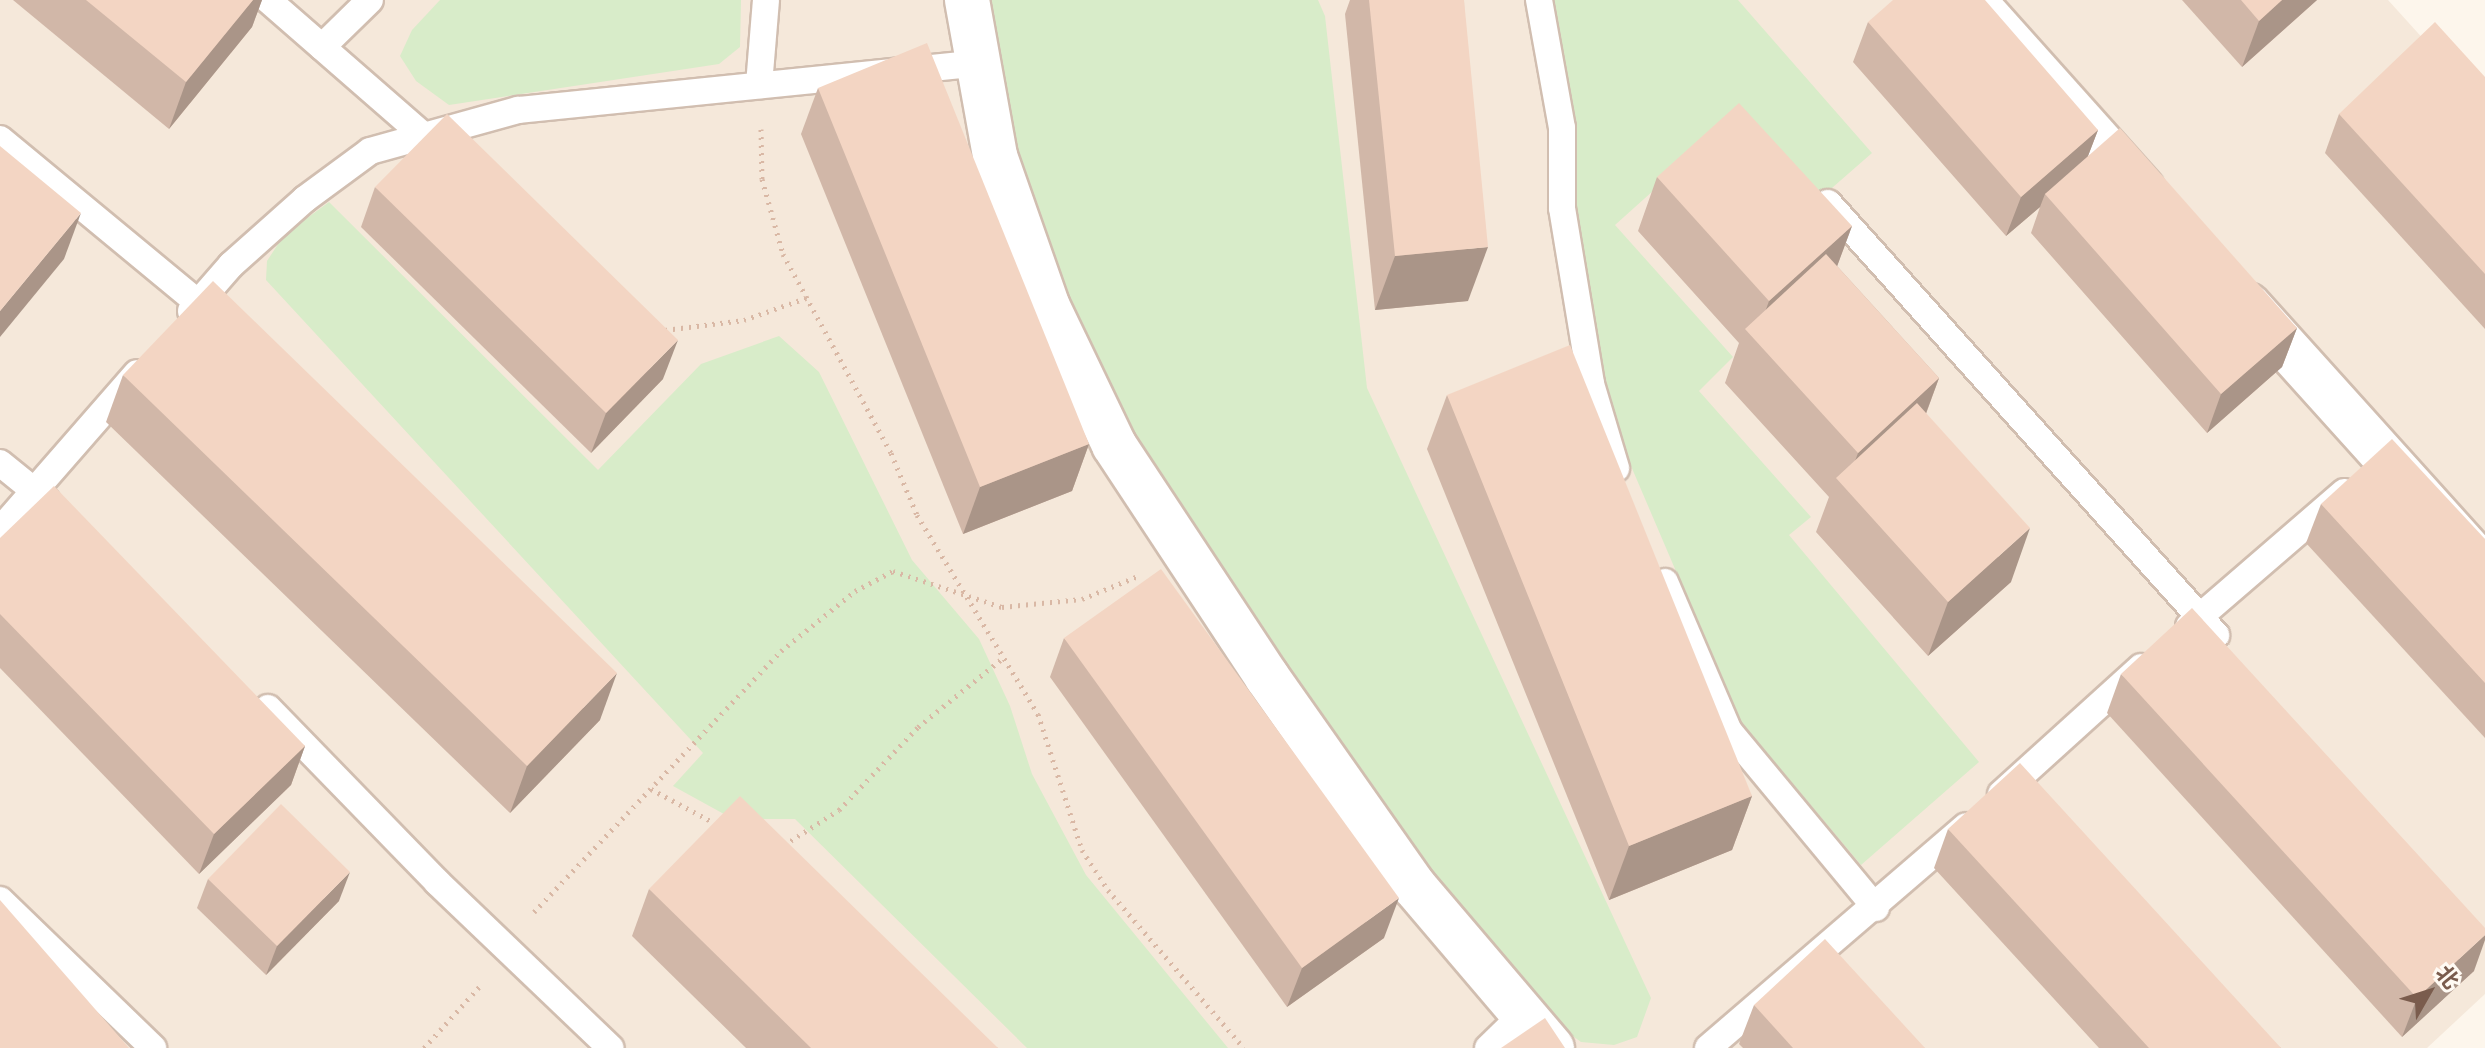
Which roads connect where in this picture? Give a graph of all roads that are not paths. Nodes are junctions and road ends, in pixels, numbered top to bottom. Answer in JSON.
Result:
{"nodes":[{"id":1,"x":268,"y":0,"type":"edge"},
{"id":2,"x":370,"y":0,"type":"edge"},
{"id":3,"x":766,"y":0,"type":"edge"},
{"id":4,"x":967,"y":0,"type":"edge"},
{"id":5,"x":1539,"y":0,"type":"edge"},
{"id":6,"x":1973,"y":0,"type":"edge"},
{"id":7,"x":322,"y":47,"type":"junction"},
{"id":8,"x":978,"y":63,"type":"junction"},
{"id":9,"x":759,"y":85,"type":"junction"},
{"id":10,"x":424,"y":136,"type":"junction"},
{"id":11,"x":0,"y":139,"type":"edge"},
{"id":12,"x":1828,"y":203,"type":"edge"},
{"id":13,"x":2169,"y":218,"type":"edge"},
{"id":14,"x":2221,"y":275,"type":"edge"},
{"id":15,"x":198,"y":303,"type":"junction"},
{"id":16,"x":178,"y":326,"type":"edge"},
{"id":17,"x":158,"y":349,"type":"edge"},
{"id":18,"x":2386,"y":456,"type":"junction"},
{"id":19,"x":0,"y":463,"type":"edge"},
{"id":20,"x":35,"y":490,"type":"junction"},
{"id":21,"x":1629,"y":499,"type":"edge"},
{"id":22,"x":69,"y":523,"type":"edge"},
{"id":23,"x":0,"y":530,"type":"edge"},
{"id":24,"x":1654,"y":557,"type":"edge"},
{"id":25,"x":2485,"y":568,"type":"edge"},
{"id":26,"x":2200,"y":617,"type":"junction"},
{"id":27,"x":2231,"y":652,"type":"edge"},
{"id":28,"x":251,"y":692,"type":"edge"},
{"id":29,"x":2020,"y":777,"type":"junction"},
{"id":30,"x":2040,"y":801,"type":"edge"},
{"id":31,"x":0,"y":900,"type":"edge"},
{"id":32,"x":1876,"y":908,"type":"junction"},
{"id":33,"x":1523,"y":1014,"type":"junction"},
{"id":34,"x":153,"y":1048,"type":"edge"},
{"id":35,"x":611,"y":1048,"type":"edge"},
{"id":36,"x":1488,"y":1048,"type":"edge"},
{"id":37,"x":1552,"y":1048,"type":"edge"},
{"id":38,"x":1708,"y":1048,"type":"edge"}],
"edges":[{"from":1,"to":7,"type":"lane"},
{"from":2,"to":7,"type":"lane"},
{"from":3,"to":9,"type":"lane"},
{"from":4,"to":8,"type":"street"},
{"from":5,"to":21,"type":"lane"},
{"from":6,"to":13,"type":"street"},
{"from":7,"to":10,"type":"lane"},
{"from":8,"to":9,"type":"lane"},
{"from":8,"to":33,"type":"street"},
{"from":9,"to":10,"type":"lane"},
{"from":10,"to":15,"type":"lane"},
{"from":11,"to":15,"type":"lane"},
{"from":12,"to":26,"type":"lane"},
{"from":14,"to":18,"type":"street"},
{"from":15,"to":16,"type":"lane"},
{"from":17,"to":20,"type":"lane"},
{"from":18,"to":25,"type":"street"},
{"from":18,"to":26,"type":"lane"},
{"from":19,"to":20,"type":"lane"},
{"from":20,"to":22,"type":"lane"},
{"from":20,"to":23,"type":"lane"},
{"from":24,"to":32,"type":"lane"},
{"from":26,"to":27,"type":"lane"},
{"from":26,"to":29,"type":"lane"},
{"from":28,"to":35,"type":"lane"},
{"from":29,"to":30,"type":"lane"},
{"from":29,"to":32,"type":"lane"},
{"from":31,"to":34,"type":"lane"},
{"from":32,"to":38,"type":"lane"},
{"from":33,"to":36,"type":"lane"},
{"from":33,"to":37,"type":"street"}]}
